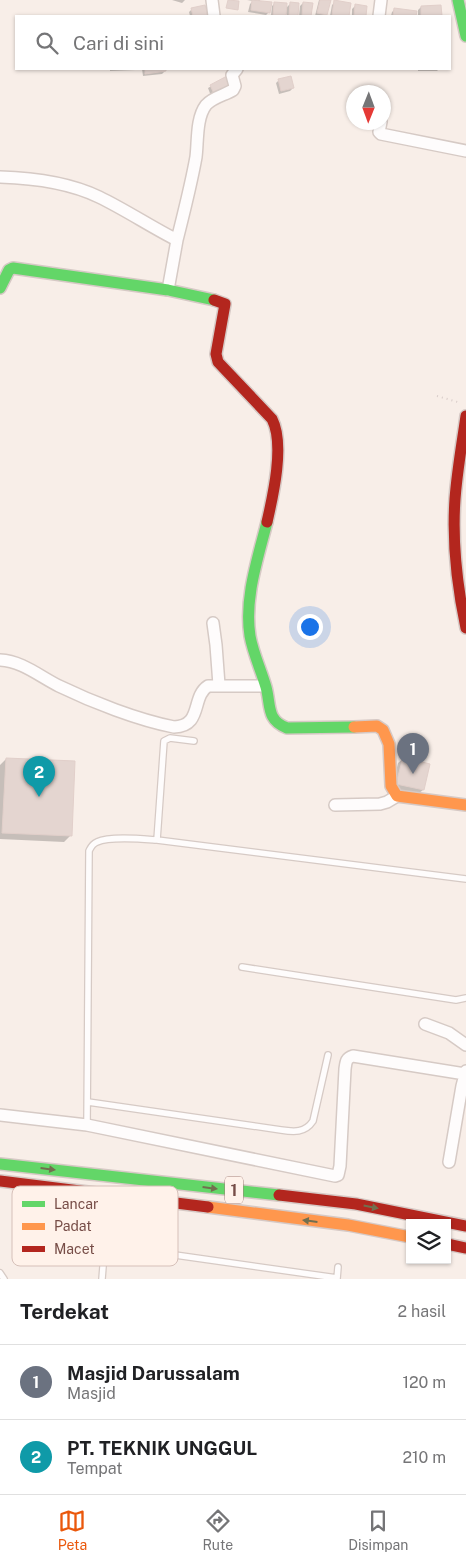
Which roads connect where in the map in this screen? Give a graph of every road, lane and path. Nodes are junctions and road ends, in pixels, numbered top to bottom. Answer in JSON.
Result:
{"nodes":[{"id":1,"x":212,"y":0,"type":"edge"},
{"id":2,"x":381,"y":0,"type":"edge"},
{"id":3,"x":458,"y":0,"type":"edge"},
{"id":4,"x":214,"y":15,"type":"edge"},
{"id":5,"x":379,"y":15,"type":"edge"},
{"id":6,"x":466,"y":36,"type":"edge"},
{"id":7,"x":236,"y":70,"type":"edge"},
{"id":8,"x":380,"y":130,"type":"edge"},
{"id":9,"x":466,"y":151,"type":"edge"},
{"id":10,"x":0,"y":177,"type":"edge"},
{"id":11,"x":178,"y":240,"type":"junction"},
{"id":12,"x":0,"y":288,"type":"edge"},
{"id":13,"x":168,"y":290,"type":"junction"},
{"id":14,"x":437,"y":396,"type":"dead end"},
{"id":15,"x":466,"y":404,"type":"edge"},
{"id":16,"x":466,"y":416,"type":"edge"},
{"id":17,"x":213,"y":623,"type":"dead end"},
{"id":18,"x":466,"y":628,"type":"edge"},
{"id":19,"x":0,"y":660,"type":"edge"},
{"id":20,"x":219,"y":686,"type":"junction"},
{"id":21,"x":266,"y":686,"type":"junction"},
{"id":22,"x":194,"y":741,"type":"dead end"},
{"id":23,"x":397,"y":796,"type":"junction"},
{"id":24,"x":466,"y":804,"type":"edge"},
{"id":25,"x":335,"y":805,"type":"dead end"},
{"id":26,"x":157,"y":840,"type":"junction"},
{"id":27,"x":466,"y":879,"type":"edge"},
{"id":28,"x":242,"y":967,"type":"dead end"},
{"id":29,"x":466,"y":998,"type":"edge"},
{"id":30,"x":425,"y":1024,"type":"dead end"},
{"id":31,"x":466,"y":1045,"type":"edge"},
{"id":32,"x":328,"y":1055,"type":"dead end"},
{"id":33,"x":466,"y":1072,"type":"edge"},
{"id":34,"x":88,"y":1102,"type":"junction"},
{"id":35,"x":0,"y":1115,"type":"edge"},
{"id":36,"x":87,"y":1125,"type":"junction"},
{"id":37,"x":449,"y":1162,"type":"dead end"},
{"id":38,"x":0,"y":1164,"type":"edge"},
{"id":39,"x":0,"y":1181,"type":"edge"},
{"id":40,"x":39,"y":1186,"type":"edge"},
{"id":41,"x":178,"y":1204,"type":"edge"},
{"id":42,"x":466,"y":1226,"type":"edge"},
{"id":43,"x":406,"y":1236,"type":"edge"},
{"id":44,"x":451,"y":1245,"type":"edge"},
{"id":45,"x":466,"y":1248,"type":"edge"},
{"id":46,"x":178,"y":1256,"type":"edge"},
{"id":47,"x":103,"y":1266,"type":"edge"},
{"id":48,"x":338,"y":1267,"type":"dead end"},
{"id":49,"x":0,"y":1273,"type":"edge"},
{"id":50,"x":4,"y":1279,"type":"edge"},
{"id":51,"x":102,"y":1279,"type":"edge"},
{"id":52,"x":337,"y":1279,"type":"edge"}],
"edges":[{"from":1,"to":4,"type":"street"},
{"from":2,"to":5,"type":"street"},
{"from":3,"to":6,"type":"main road"},
{"from":7,"to":11,"type":"street"},
{"from":8,"to":9,"type":"street"},
{"from":10,"to":11,"type":"street"},
{"from":11,"to":13,"type":"street"},
{"from":12,"to":13,"type":"main road"},
{"from":13,"to":21,"type":"main road"},
{"from":14,"to":15,"type":"path"},
{"from":16,"to":18,"type":"main road"},
{"from":17,"to":20,"type":"street"},
{"from":19,"to":20,"type":"street"},
{"from":20,"to":21,"type":"street"},
{"from":21,"to":23,"type":"main road"},
{"from":22,"to":26,"type":"lane"},
{"from":23,"to":24,"type":"main road"},
{"from":23,"to":25,"type":"street"},
{"from":26,"to":27,"type":"lane"},
{"from":26,"to":34,"type":"lane"},
{"from":28,"to":29,"type":"lane"},
{"from":30,"to":31,"type":"street"},
{"from":32,"to":34,"type":"lane"},
{"from":33,"to":36,"type":"street"},
{"from":33,"to":37,"type":"street"},
{"from":34,"to":36,"type":"lane"},
{"from":35,"to":36,"type":"street"},
{"from":38,"to":42,"type":"main road","number":"1","one_way":true},
{"from":40,"to":39,"type":"main road","number":"1","one_way":true},
{"from":43,"to":41,"type":"main road","number":"1","one_way":true},
{"from":44,"to":45,"type":"main road"},
{"from":46,"to":52,"type":"lane"},
{"from":47,"to":51,"type":"lane"},
{"from":48,"to":52,"type":"lane"},
{"from":49,"to":50,"type":"lane"}]}
